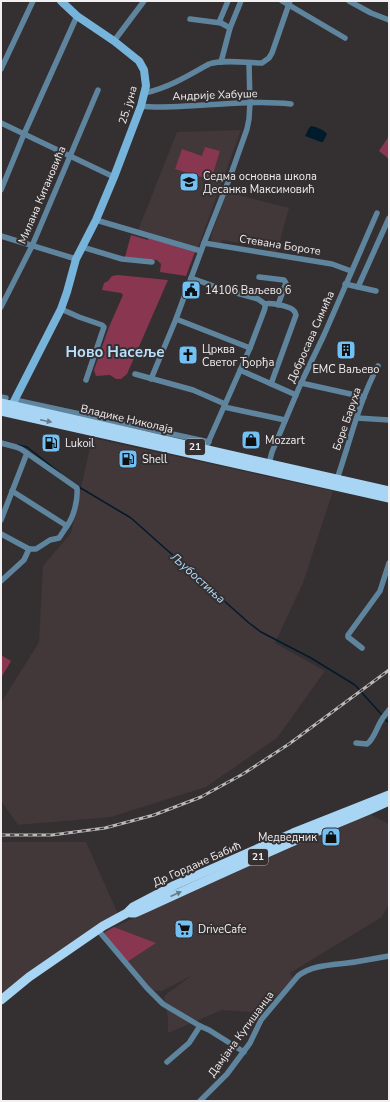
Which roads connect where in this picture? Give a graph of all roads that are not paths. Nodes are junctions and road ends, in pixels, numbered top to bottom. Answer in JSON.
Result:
{"nodes":[{"id":1,"x":33,"y":1,"type":"edge"},
{"id":2,"x":61,"y":1,"type":"edge"},
{"id":3,"x":144,"y":1,"type":"edge"},
{"id":4,"x":228,"y":1,"type":"edge"},
{"id":5,"x":241,"y":1,"type":"edge"},
{"id":6,"x":282,"y":1,"type":"edge"},
{"id":7,"x":349,"y":1,"type":"edge"},
{"id":8,"x":290,"y":3,"type":"edge"},
{"id":9,"x":77,"y":16,"type":"junction"},
{"id":10,"x":190,"y":19,"type":"dead end"},
{"id":11,"x":389,"y":20,"type":"edge"},
{"id":12,"x":220,"y":23,"type":"junction"},
{"id":13,"x":230,"y":28,"type":"junction"},
{"id":14,"x":345,"y":38,"type":"dead end"},
{"id":15,"x":114,"y":42,"type":"junction"},
{"id":16,"x":221,"y":62,"type":"junction"},
{"id":17,"x":249,"y":63,"type":"junction"},
{"id":18,"x":1,"y":69,"type":"edge"},
{"id":19,"x":98,"y":90,"type":"dead end"},
{"id":20,"x":145,"y":93,"type":"junction"},
{"id":21,"x":250,"y":104,"type":"junction"},
{"id":22,"x":291,"y":104,"type":"dead end"},
{"id":23,"x":141,"y":106,"type":"junction"},
{"id":24,"x":1,"y":123,"type":"edge"},
{"id":25,"x":24,"y":134,"type":"junction"},
{"id":26,"x":70,"y":156,"type":"junction"},
{"id":27,"x":114,"y":176,"type":"junction"},
{"id":28,"x":1,"y":190,"type":"edge"},
{"id":29,"x":376,"y":213,"type":"dead end"},
{"id":30,"x":389,"y":218,"type":"edge"},
{"id":31,"x":96,"y":220,"type":"junction"},
{"id":32,"x":1,"y":237,"type":"edge"},
{"id":33,"x":204,"y":243,"type":"junction"},
{"id":34,"x":32,"y":246,"type":"junction"},
{"id":35,"x":82,"y":247,"type":"junction"},
{"id":36,"x":200,"y":251,"type":"junction"},
{"id":37,"x":76,"y":259,"type":"junction"},
{"id":38,"x":152,"y":262,"type":"dead end"},
{"id":39,"x":351,"y":271,"type":"junction"},
{"id":40,"x":259,"y":277,"type":"dead end"},
{"id":41,"x":191,"y":278,"type":"junction"},
{"id":42,"x":345,"y":284,"type":"junction"},
{"id":43,"x":358,"y":287,"type":"junction"},
{"id":44,"x":376,"y":291,"type":"dead end"},
{"id":45,"x":265,"y":304,"type":"junction"},
{"id":46,"x":278,"y":305,"type":"junction"},
{"id":47,"x":1,"y":307,"type":"edge"},
{"id":48,"x":61,"y":309,"type":"junction"},
{"id":49,"x":176,"y":319,"type":"junction"},
{"id":50,"x":250,"y":348,"type":"junction"},
{"id":51,"x":378,"y":366,"type":"dead end"},
{"id":52,"x":240,"y":370,"type":"junction"},
{"id":53,"x":135,"y":374,"type":"dead end"},
{"id":54,"x":151,"y":379,"type":"junction"},
{"id":55,"x":86,"y":380,"type":"dead end"},
{"id":56,"x":301,"y":383,"type":"junction"},
{"id":57,"x":271,"y":384,"type":"junction"},
{"id":58,"x":296,"y":395,"type":"junction"},
{"id":59,"x":364,"y":397,"type":"junction"},
{"id":60,"x":6,"y":404,"type":"edge"},
{"id":61,"x":224,"y":405,"type":"junction"},
{"id":62,"x":357,"y":418,"type":"junction"},
{"id":63,"x":285,"y":420,"type":"junction"},
{"id":64,"x":389,"y":420,"type":"edge"},
{"id":65,"x":1,"y":443,"type":"edge"},
{"id":66,"x":207,"y":446,"type":"junction"},
{"id":67,"x":27,"y":453,"type":"junction"},
{"id":68,"x":268,"y":467,"type":"junction"},
{"id":69,"x":337,"y":479,"type":"junction"},
{"id":70,"x":12,"y":491,"type":"junction"},
{"id":71,"x":389,"y":491,"type":"edge"},
{"id":72,"x":389,"y":498,"type":"edge"},
{"id":73,"x":1,"y":520,"type":"edge"},
{"id":74,"x":67,"y":526,"type":"junction"},
{"id":75,"x":1,"y":534,"type":"edge"},
{"id":76,"x":29,"y":550,"type":"junction"},
{"id":77,"x":389,"y":563,"type":"edge"},
{"id":78,"x":1,"y":581,"type":"edge"},
{"id":79,"x":362,"y":648,"type":"dead end"},
{"id":80,"x":388,"y":712,"type":"edge"},
{"id":81,"x":356,"y":743,"type":"dead end"},
{"id":82,"x":389,"y":795,"type":"edge"},
{"id":83,"x":389,"y":801,"type":"edge"},
{"id":84,"x":128,"y":913,"type":"junction"},
{"id":85,"x":98,"y":930,"type":"junction"},
{"id":86,"x":389,"y":956,"type":"edge"},
{"id":87,"x":1,"y":1000,"type":"edge"},
{"id":88,"x":200,"y":1026,"type":"junction"},
{"id":89,"x":244,"y":1052,"type":"junction"},
{"id":90,"x":167,"y":1062,"type":"dead end"},
{"id":91,"x":200,"y":1101,"type":"edge"}],
"edges":[{"from":1,"to":18,"type":"street"},
{"from":2,"to":9,"type":"street","name":"25. јуна"},
{"from":3,"to":15,"type":"street"},
{"from":4,"to":12,"type":"street"},
{"from":5,"to":13,"type":"street"},
{"from":6,"to":8,"type":"street"},
{"from":7,"to":11,"type":"street"},
{"from":8,"to":14,"type":"street"},
{"from":8,"to":17,"type":"street"},
{"from":9,"to":15,"type":"street","name":"25. јуна"},
{"from":9,"to":25,"type":"street"},
{"from":10,"to":12,"type":"street"},
{"from":12,"to":13,"type":"street"},
{"from":13,"to":16,"type":"street"},
{"from":15,"to":20,"type":"street","name":"25. јуна"},
{"from":16,"to":17,"type":"street"},
{"from":16,"to":20,"type":"street"},
{"from":17,"to":21,"type":"street"},
{"from":19,"to":26,"type":"street","name":"Милана Китановића"},
{"from":20,"to":23,"type":"street","name":"25. јуна"},
{"from":21,"to":22,"type":"street","name":"Андрије Хабуше"},
{"from":21,"to":23,"type":"street","name":"Андрије Хабуше"},
{"from":21,"to":33,"type":"street"},
{"from":23,"to":27,"type":"street","name":"25. јуна"},
{"from":24,"to":25,"type":"street"},
{"from":25,"to":26,"type":"street"},
{"from":25,"to":28,"type":"street"},
{"from":26,"to":27,"type":"street"},
{"from":26,"to":34,"type":"street","name":"Милана Китановића"},
{"from":27,"to":31,"type":"street","name":"25. јуна"},
{"from":29,"to":39,"type":"street","name":"Добросава Симића"},
{"from":30,"to":43,"type":"street"},
{"from":31,"to":35,"type":"street","name":"25. јуна"},
{"from":31,"to":36,"type":"street"},
{"from":32,"to":34,"type":"street"},
{"from":33,"to":36,"type":"street"},
{"from":33,"to":39,"type":"street","name":"Стевана Бороте"},
{"from":34,"to":37,"type":"street"},
{"from":34,"to":47,"type":"street","name":"Милана Китановића"},
{"from":35,"to":37,"type":"street","name":"25. јуна"},
{"from":35,"to":38,"type":"street"},
{"from":36,"to":41,"type":"street"},
{"from":37,"to":48,"type":"street","name":"25. јуна"},
{"from":39,"to":42,"type":"street","name":"Добросава Симића"},
{"from":40,"to":46,"type":"street"},
{"from":41,"to":45,"type":"street"},
{"from":41,"to":49,"type":"street"},
{"from":42,"to":43,"type":"street"},
{"from":42,"to":56,"type":"street","name":"Добросава Симића"},
{"from":43,"to":44,"type":"street"},
{"from":45,"to":46,"type":"street"},
{"from":45,"to":50,"type":"street"},
{"from":46,"to":57,"type":"street"},
{"from":48,"to":55,"type":"street"},
{"from":48,"to":60,"type":"street","name":"25. јуна"},
{"from":49,"to":50,"type":"street"},
{"from":49,"to":54,"type":"street"},
{"from":50,"to":52,"type":"street"},
{"from":51,"to":59,"type":"street","name":"Боре Баруха"},
{"from":52,"to":57,"type":"street"},
{"from":52,"to":61,"type":"street"},
{"from":53,"to":54,"type":"street"},
{"from":54,"to":61,"type":"street"},
{"from":56,"to":58,"type":"street","name":"Добросава Симића"},
{"from":56,"to":59,"type":"street"},
{"from":57,"to":58,"type":"street"},
{"from":58,"to":63,"type":"street","name":"Добросава Симића"},
{"from":59,"to":62,"type":"street","name":"Боре Баруха"},
{"from":60,"to":66,"type":"main road","name":"Владике Николаја","number":"21"},
{"from":60,"to":68,"type":"main road","name":"Владике Николаја","number":"21","one_way":true},
{"from":61,"to":63,"type":"street"},
{"from":61,"to":66,"type":"street"},
{"from":62,"to":64,"type":"street"},
{"from":62,"to":69,"type":"street","name":"Боре Баруха"},
{"from":63,"to":68,"type":"street","name":"Добросава Симића"},
{"from":65,"to":67,"type":"street"},
{"from":66,"to":68,"type":"main road","name":"Владике Николаја","number":"21"},
{"from":67,"to":70,"type":"street"},
{"from":67,"to":74,"type":"street"},
{"from":68,"to":69,"type":"main road","name":"Владике Николаја","number":"21"},
{"from":68,"to":72,"type":"main road","name":"Владике Николаја","number":"21"},
{"from":69,"to":71,"type":"main road","name":"Владике Николаја","number":"21"},
{"from":70,"to":73,"type":"street"},
{"from":70,"to":74,"type":"street"},
{"from":74,"to":76,"type":"street"},
{"from":75,"to":76,"type":"street"},
{"from":76,"to":78,"type":"street"},
{"from":77,"to":79,"type":"street"},
{"from":80,"to":81,"type":"street"},
{"from":82,"to":84,"type":"main road","name":"Др Гордане Бабић","number":"21"},
{"from":84,"to":83,"type":"main road","name":"Др Гордане Бабић","number":"21","one_way":true},
{"from":84,"to":85,"type":"main road","name":"Др Гордане Бабић","number":"21"},
{"from":85,"to":87,"type":"main road","name":"Др Гордане Бабић","number":"21"},
{"from":85,"to":88,"type":"street"},
{"from":86,"to":89,"type":"street","name":"Дамјана Кутишанца"},
{"from":88,"to":89,"type":"street"},
{"from":88,"to":90,"type":"street"},
{"from":89,"to":91,"type":"street","name":"Дамјана Кутишанца"}]}
